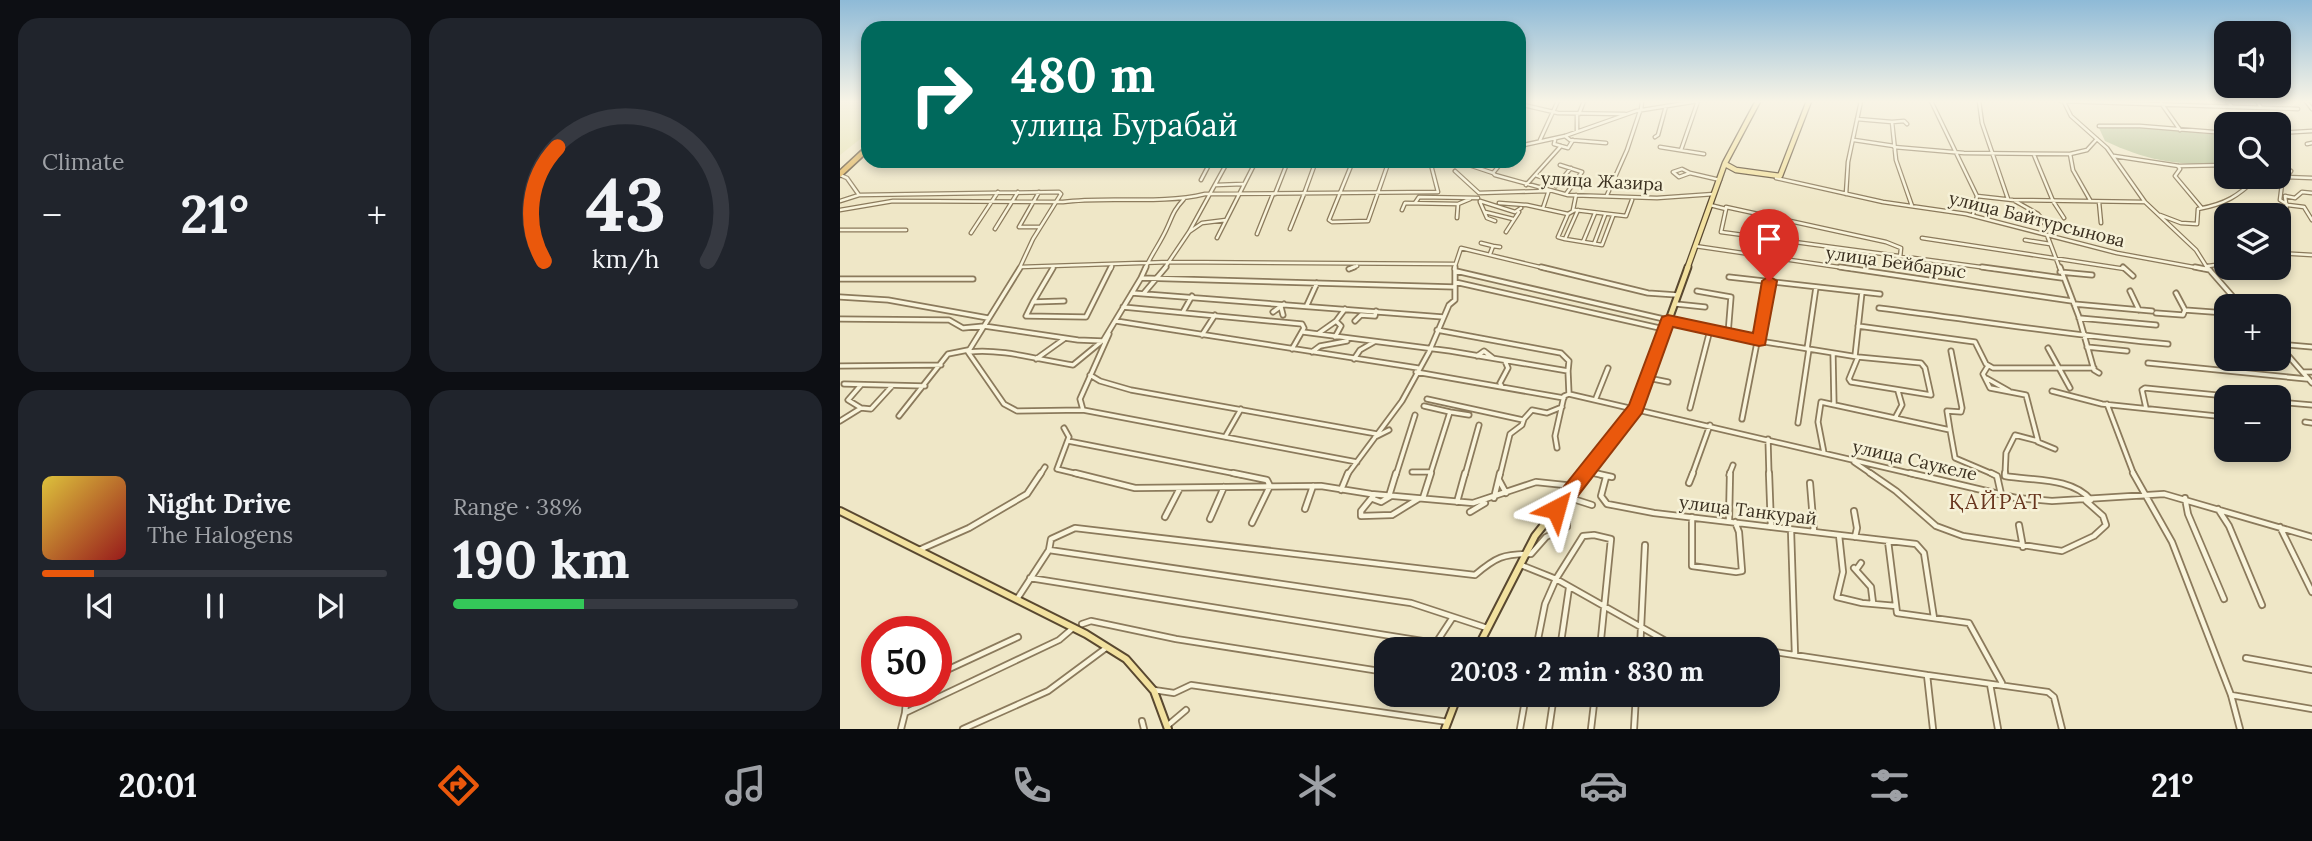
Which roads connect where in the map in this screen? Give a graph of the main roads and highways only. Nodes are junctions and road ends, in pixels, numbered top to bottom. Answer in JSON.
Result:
{"nodes":[{"id":1,"x":1740,"y":135,"type":"edge"},
{"id":2,"x":1796,"y":135,"type":"edge"},
{"id":3,"x":861,"y":153,"type":"edge"},
{"id":4,"x":1725,"y":164,"type":"junction"},
{"id":5,"x":1736,"y":170,"type":"junction"},
{"id":6,"x":840,"y":173,"type":"edge"},
{"id":7,"x":1720,"y":180,"type":"junction"},
{"id":8,"x":1695,"y":246,"type":"joint"},
{"id":9,"x":840,"y":511,"type":"edge"},
{"id":10,"x":1483,"y":637,"type":"edge"},
{"id":11,"x":1453,"y":707,"type":"edge"},
{"id":12,"x":1446,"y":726,"type":"edge"},
{"id":13,"x":1167,"y":727,"type":"edge"}],
"edges":[{"from":1,"to":4,"type":"main road"},
{"from":2,"to":5,"type":"main road"},
{"from":3,"to":6,"type":"highway"},
{"from":4,"to":5,"type":"main road"},
{"from":4,"to":7,"type":"main road"},
{"from":5,"to":7,"type":"main road"},
{"from":7,"to":8,"type":"main road"},
{"from":8,"to":10,"type":"main road"},
{"from":9,"to":13,"type":"main road"},
{"from":11,"to":12,"type":"main road"}]}
